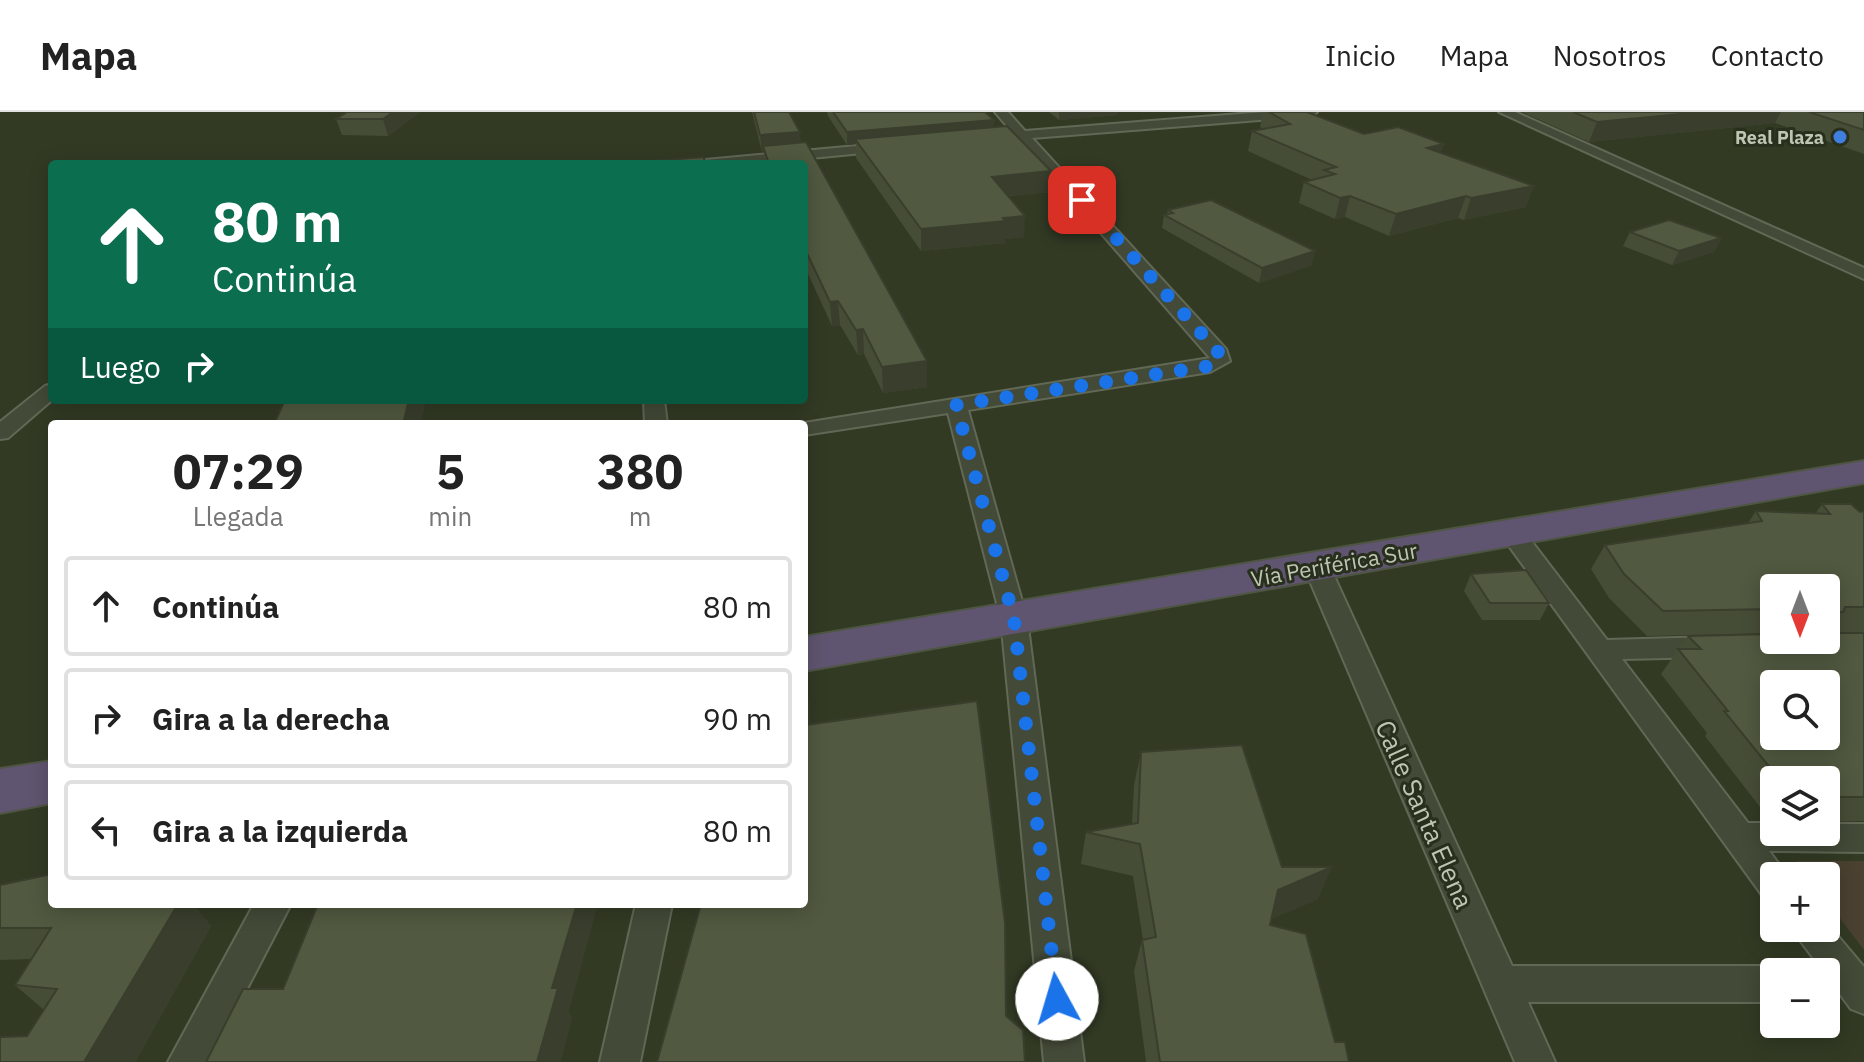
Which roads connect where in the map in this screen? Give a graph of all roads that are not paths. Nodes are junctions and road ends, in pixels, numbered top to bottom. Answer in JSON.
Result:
{"nodes":[{"id":1,"x":1001,"y":112,"type":"edge"},
{"id":2,"x":1311,"y":112,"type":"edge"},
{"id":3,"x":1505,"y":112,"type":"edge"},
{"id":4,"x":1227,"y":115,"type":"edge"},
{"id":5,"x":1023,"y":135,"type":"junction"},
{"id":6,"x":991,"y":138,"type":"edge"},
{"id":7,"x":911,"y":145,"type":"edge"},
{"id":8,"x":748,"y":160,"type":"edge"},
{"id":9,"x":1864,"y":274,"type":"edge"},
{"id":10,"x":48,"y":393,"type":"edge"},
{"id":11,"x":956,"y":405,"type":"junction"},
{"id":12,"x":808,"y":428,"type":"edge"},
{"id":13,"x":0,"y":433,"type":"edge"},
{"id":14,"x":1864,"y":472,"type":"edge"},
{"id":15,"x":1513,"y":534,"type":"junction"},
{"id":16,"x":1317,"y":567,"type":"junction"},
{"id":17,"x":1014,"y":619,"type":"junction"},
{"id":18,"x":1740,"y":647,"type":"edge"},
{"id":19,"x":1600,"y":650,"type":"junction"},
{"id":20,"x":808,"y":653,"type":"edge"},
{"id":21,"x":48,"y":783,"type":"edge"},
{"id":22,"x":0,"y":791,"type":"edge"},
{"id":23,"x":1737,"y":837,"type":"junction"},
{"id":24,"x":1864,"y":838,"type":"edge"},
{"id":25,"x":1760,"y":866,"type":"edge"},
{"id":26,"x":271,"y":908,"type":"edge"},
{"id":27,"x":653,"y":908,"type":"edge"},
{"id":28,"x":1818,"y":942,"type":"edge"},
{"id":29,"x":1500,"y":984,"type":"junction"},
{"id":30,"x":1760,"y":984,"type":"edge"},
{"id":31,"x":1848,"y":988,"type":"edge"},
{"id":32,"x":188,"y":1062,"type":"edge"},
{"id":33,"x":620,"y":1062,"type":"edge"},
{"id":34,"x":1064,"y":1062,"type":"edge"},
{"id":35,"x":1535,"y":1062,"type":"edge"}],
"edges":[{"from":1,"to":5,"type":"street"},
{"from":2,"to":4,"type":"street"},
{"from":3,"to":9,"type":"street"},
{"from":4,"to":5,"type":"street"},
{"from":5,"to":6,"type":"street"},
{"from":5,"to":11,"type":"street"},
{"from":7,"to":8,"type":"street"},
{"from":10,"to":13,"type":"street"},
{"from":11,"to":12,"type":"street"},
{"from":11,"to":17,"type":"street"},
{"from":14,"to":15,"type":"highway","name":"Vía Periférica Sur"},
{"from":15,"to":16,"type":"highway","name":"Vía Periférica Sur"},
{"from":15,"to":19,"type":"street"},
{"from":16,"to":17,"type":"highway","name":"Vía Periférica Sur"},
{"from":16,"to":29,"type":"street","name":"Calle Santa Elena"},
{"from":17,"to":20,"type":"highway","name":"Vía Periférica Sur"},
{"from":17,"to":34,"type":"street"},
{"from":18,"to":19,"type":"street"},
{"from":19,"to":23,"type":"street"},
{"from":21,"to":22,"type":"highway"},
{"from":23,"to":24,"type":"street"},
{"from":23,"to":25,"type":"street"},
{"from":26,"to":32,"type":"street"},
{"from":27,"to":33,"type":"street"},
{"from":28,"to":31,"type":"street"},
{"from":29,"to":30,"type":"street"},
{"from":29,"to":35,"type":"street","name":"Calle Santa Elena"}]}
